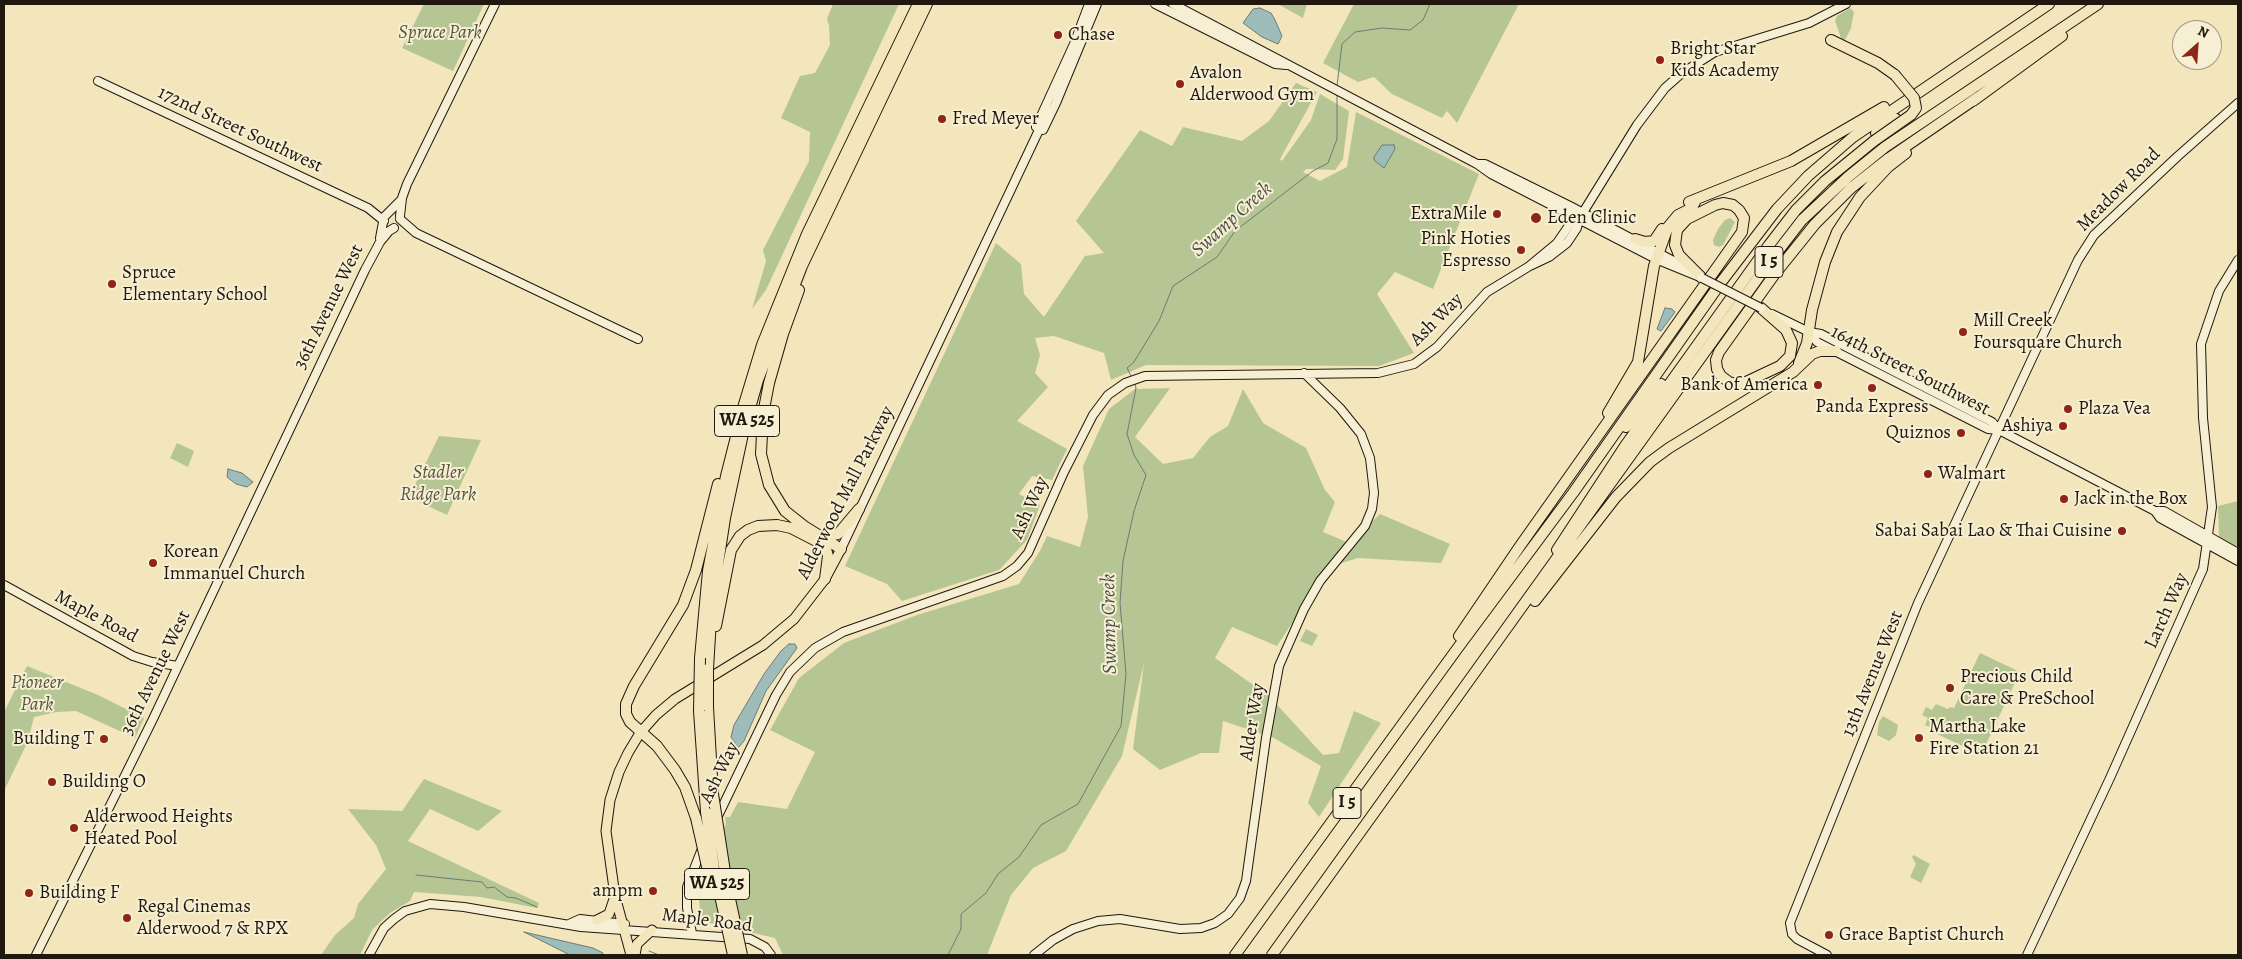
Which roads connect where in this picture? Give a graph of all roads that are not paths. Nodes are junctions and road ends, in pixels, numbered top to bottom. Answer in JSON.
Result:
{"nodes":[{"id":1,"x":495,"y":4,"type":"edge"},
{"id":2,"x":918,"y":4,"type":"edge"},
{"id":3,"x":927,"y":4,"type":"edge"},
{"id":4,"x":1089,"y":4,"type":"edge"},
{"id":5,"x":1097,"y":4,"type":"edge"},
{"id":6,"x":1155,"y":4,"type":"edge"},
{"id":7,"x":1173,"y":4,"type":"edge"},
{"id":8,"x":1846,"y":4,"type":"edge"},
{"id":9,"x":2049,"y":4,"type":"edge"},
{"id":10,"x":2098,"y":4,"type":"edge"},
{"id":11,"x":2106,"y":4,"type":"edge"},
{"id":12,"x":1831,"y":40,"type":"dead end"},
{"id":13,"x":1288,"y":66,"type":"junction"},
{"id":14,"x":1939,"y":77,"type":"junction"},
{"id":15,"x":98,"y":81,"type":"dead end"},
{"id":16,"x":1911,"y":95,"type":"junction"},
{"id":17,"x":1978,"y":97,"type":"junction"},
{"id":18,"x":2238,"y":103,"type":"edge"},
{"id":19,"x":1039,"y":130,"type":"junction"},
{"id":20,"x":402,"y":198,"type":"junction"},
{"id":21,"x":1695,"y":202,"type":"junction"},
{"id":22,"x":830,"y":207,"type":"junction"},
{"id":23,"x":368,"y":208,"type":"junction"},
{"id":24,"x":390,"y":212,"type":"junction"},
{"id":25,"x":1581,"y":216,"type":"junction"},
{"id":26,"x":400,"y":218,"type":"junction"},
{"id":27,"x":384,"y":221,"type":"junction"},
{"id":28,"x":394,"y":228,"type":"junction"},
{"id":29,"x":416,"y":233,"type":"junction"},
{"id":30,"x":1635,"y":239,"type":"junction"},
{"id":31,"x":380,"y":242,"type":"junction"},
{"id":32,"x":1658,"y":255,"type":"junction"},
{"id":33,"x":2238,"y":260,"type":"edge"},
{"id":34,"x":1702,"y":278,"type":"junction"},
{"id":35,"x":1761,"y":308,"type":"junction"},
{"id":36,"x":1809,"y":332,"type":"junction"},
{"id":37,"x":638,"y":339,"type":"dead end"},
{"id":38,"x":1836,"y":351,"type":"junction"},
{"id":39,"x":1793,"y":372,"type":"junction"},
{"id":40,"x":1304,"y":373,"type":"junction"},
{"id":41,"x":748,"y":391,"type":"junction"},
{"id":42,"x":1999,"y":430,"type":"junction"},
{"id":43,"x":1573,"y":493,"type":"junction"},
{"id":44,"x":859,"y":509,"type":"junction"},
{"id":45,"x":1541,"y":516,"type":"junction"},
{"id":46,"x":820,"y":539,"type":"junction"},
{"id":47,"x":2208,"y":540,"type":"junction"},
{"id":48,"x":840,"y":549,"type":"junction"},
{"id":49,"x":2238,"y":552,"type":"edge"},
{"id":50,"x":2238,"y":561,"type":"edge"},
{"id":51,"x":825,"y":580,"type":"junction"},
{"id":52,"x":4,"y":585,"type":"edge"},
{"id":53,"x":1525,"y":605,"type":"junction"},
{"id":54,"x":711,"y":648,"type":"junction"},
{"id":55,"x":1457,"y":649,"type":"junction"},
{"id":56,"x":178,"y":666,"type":"junction"},
{"id":57,"x":1457,"y":697,"type":"junction"},
{"id":58,"x":703,"y":709,"type":"junction"},
{"id":59,"x":640,"y":733,"type":"junction"},
{"id":60,"x":727,"y":885,"type":"junction"},
{"id":61,"x":615,"y":896,"type":"junction"},
{"id":62,"x":597,"y":920,"type":"junction"},
{"id":63,"x":569,"y":924,"type":"junction"},
{"id":64,"x":623,"y":926,"type":"junction"},
{"id":65,"x":652,"y":930,"type":"junction"},
{"id":66,"x":692,"y":933,"type":"junction"},
{"id":67,"x":36,"y":955,"type":"edge"},
{"id":68,"x":369,"y":955,"type":"edge"},
{"id":69,"x":631,"y":955,"type":"edge"},
{"id":70,"x":635,"y":955,"type":"edge"},
{"id":71,"x":730,"y":955,"type":"edge"},
{"id":72,"x":734,"y":955,"type":"edge"},
{"id":73,"x":742,"y":955,"type":"edge"},
{"id":74,"x":748,"y":955,"type":"edge"},
{"id":75,"x":771,"y":955,"type":"edge"},
{"id":76,"x":1034,"y":955,"type":"edge"},
{"id":77,"x":1236,"y":955,"type":"edge"},
{"id":78,"x":1272,"y":955,"type":"edge"},
{"id":79,"x":1827,"y":955,"type":"edge"},
{"id":80,"x":2027,"y":955,"type":"edge"}],
"edges":[{"from":1,"to":20,"type":"street"},
{"from":2,"to":41,"type":"highway","number":"WA 525"},
{"from":3,"to":22,"type":"highway","number":"WA 525"},
{"from":4,"to":19,"type":"street","name":"Alderwood Mall Parkway"},
{"from":5,"to":19,"type":"street","name":"Alderwood Mall Parkway"},
{"from":6,"to":13,"type":"street","name":"164th Street Southwest"},
{"from":7,"to":13,"type":"street","name":"164th Street Southwest"},
{"from":8,"to":25,"type":"street","name":"Ash Way"},
{"from":9,"to":14,"type":"highway","number":"I 5"},
{"from":10,"to":53,"type":"highway","number":"I 5"},
{"from":11,"to":17,"type":"highway"},
{"from":12,"to":16,"type":"highway","bridge":true},
{"from":13,"to":25,"type":"street","name":"164th Street Southwest"},
{"from":14,"to":21,"type":"highway"},
{"from":14,"to":43,"type":"highway","number":"I 5"},
{"from":15,"to":23,"type":"street","name":"172nd Street Southwest"},
{"from":16,"to":43,"type":"highway"},
{"from":16,"to":53,"type":"highway","bridge":true},
{"from":17,"to":35,"type":"highway"},
{"from":17,"to":36,"type":"highway"},
{"from":18,"to":42,"type":"street","name":"Meadow Road"},
{"from":19,"to":44,"type":"street","name":"Alderwood Mall Parkway"},
{"from":20,"to":24,"type":"street"},
{"from":20,"to":26,"type":"street"},
{"from":21,"to":30,"type":"highway"},
{"from":21,"to":32,"type":"highway"},
{"from":22,"to":46,"type":"highway"},
{"from":22,"to":54,"type":"highway","number":"WA 525"},
{"from":23,"to":24,"type":"street","name":"172nd Street Southwest"},
{"from":23,"to":27,"type":"street","name":"172nd Street Southwest"},
{"from":24,"to":26,"type":"street"},
{"from":24,"to":27,"type":"street"},
{"from":25,"to":30,"type":"street","name":"164th Street Southwest"},
{"from":25,"to":32,"type":"street","name":"164th Street Southwest"},
{"from":25,"to":40,"type":"street","name":"Ash Way"},
{"from":26,"to":28,"type":"street"},
{"from":26,"to":29,"type":"street"},
{"from":27,"to":28,"type":"street"},
{"from":27,"to":31,"type":"street","name":"36th Avenue West"},
{"from":28,"to":29,"type":"street"},
{"from":28,"to":31,"type":"street","name":"36th Avenue West"},
{"from":29,"to":37,"type":"street"},
{"from":30,"to":32,"type":"street","name":"164th Street Southwest"},
{"from":31,"to":56,"type":"street","name":"36th Avenue West"},
{"from":32,"to":34,"type":"street","name":"164th Street Southwest"},
{"from":32,"to":45,"type":"highway"},
{"from":33,"to":47,"type":"street","name":"Larch Way"},
{"from":34,"to":35,"type":"street","name":"164th Street Southwest","bridge":true},
{"from":34,"to":45,"type":"highway"},
{"from":35,"to":36,"type":"street","name":"164th Street Southwest"},
{"from":36,"to":38,"type":"street","name":"164th Street Southwest"},
{"from":36,"to":39,"type":"highway"},
{"from":36,"to":42,"type":"street","name":"164th Street Southwest"},
{"from":38,"to":39,"type":"highway"},
{"from":38,"to":42,"type":"street","name":"164th Street Southwest"},
{"from":39,"to":57,"type":"highway"},
{"from":40,"to":66,"type":"street","name":"Ash Way"},
{"from":40,"to":76,"type":"street","name":"Alder Way"},
{"from":41,"to":58,"type":"highway","number":"WA 525","bridge":true},
{"from":41,"to":59,"type":"highway"},
{"from":42,"to":47,"type":"street","name":"164th Street Southwest"},
{"from":42,"to":79,"type":"street","name":"13th Avenue West"},
{"from":43,"to":55,"type":"highway","number":"I 5"},
{"from":44,"to":46,"type":"highway"},
{"from":44,"to":48,"type":"street","name":"Alderwood Mall Parkway"},
{"from":45,"to":55,"type":"highway"},
{"from":46,"to":48,"type":"highway"},
{"from":46,"to":51,"type":"highway"},
{"from":46,"to":54,"type":"highway"},
{"from":47,"to":49,"type":"street","name":"164th Street Southwest"},
{"from":47,"to":50,"type":"street","name":"164th Street Southwest"},
{"from":47,"to":80,"type":"street","name":"Larch Way"},
{"from":48,"to":51,"type":"main road","name":"Alderwood Mall Parkway"},
{"from":51,"to":59,"type":"main road","name":"Alderwood Mall Parkway"},
{"from":52,"to":56,"type":"street","name":"Maple Road"},
{"from":53,"to":57,"type":"highway","number":"I 5"},
{"from":54,"to":58,"type":"highway","number":"WA 525","bridge":true},
{"from":55,"to":77,"type":"highway","number":"I 5"},
{"from":56,"to":67,"type":"street","name":"36th Avenue West"},
{"from":57,"to":78,"type":"highway","number":"I 5"},
{"from":58,"to":60,"type":"highway","number":"WA 525","bridge":true},
{"from":58,"to":72,"type":"highway","number":"WA 525","bridge":true},
{"from":59,"to":61,"type":"main road","name":"Alderwood Mall Parkway"},
{"from":59,"to":71,"type":"highway","bridge":true},
{"from":60,"to":73,"type":"highway","number":"WA 525","bridge":true},
{"from":60,"to":74,"type":"highway","bridge":true},
{"from":61,"to":62,"type":"main road"},
{"from":61,"to":64,"type":"main road","name":"Alderwood Mall Parkway"},
{"from":62,"to":63,"type":"street"},
{"from":62,"to":64,"type":"street"},
{"from":63,"to":64,"type":"street"},
{"from":63,"to":68,"type":"street"},
{"from":64,"to":65,"type":"street","name":"Maple Road"},
{"from":64,"to":69,"type":"main road","name":"Alderwood Mall Parkway"},
{"from":65,"to":66,"type":"street","name":"Maple Road"},
{"from":65,"to":70,"type":"main road"},
{"from":66,"to":75,"type":"street","name":"Maple Road"}]}
